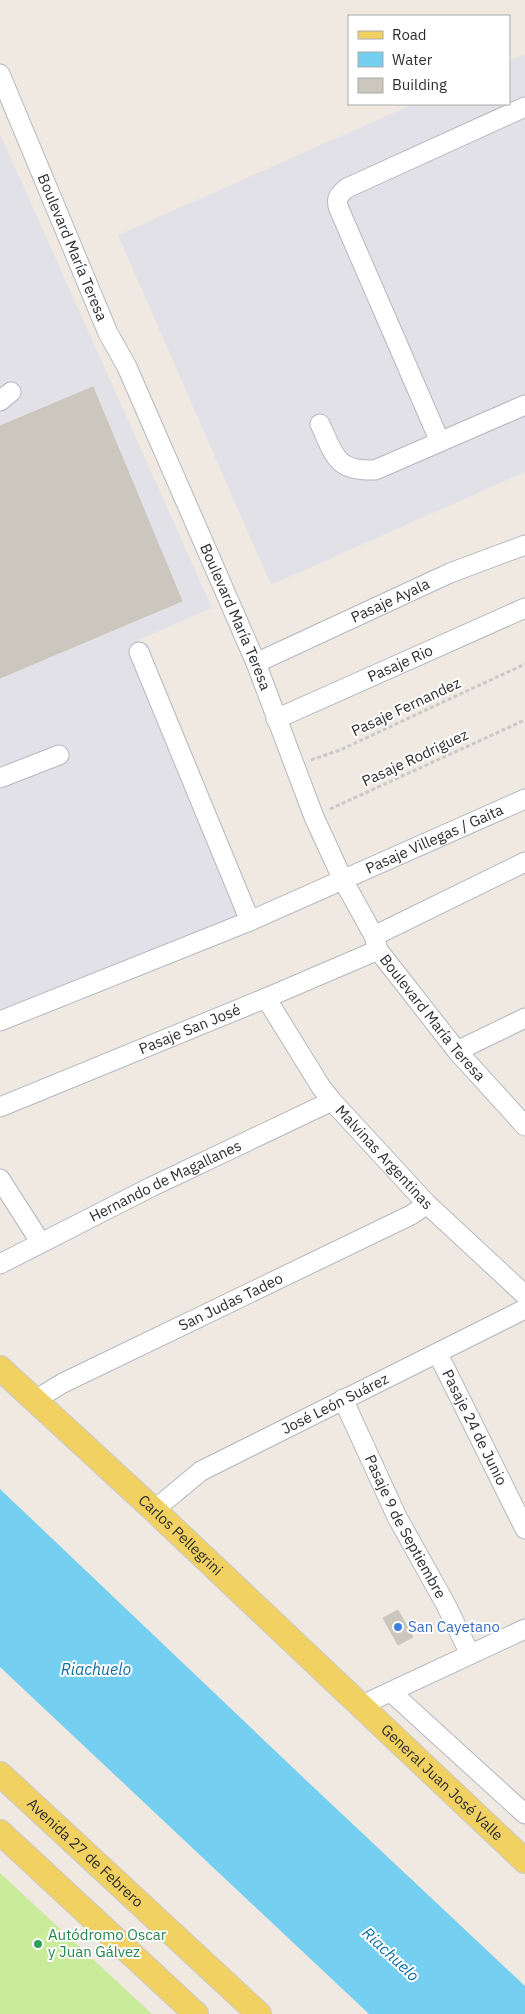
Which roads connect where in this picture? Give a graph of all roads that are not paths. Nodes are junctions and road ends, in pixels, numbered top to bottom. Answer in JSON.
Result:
{"nodes":[{"id":1,"x":0,"y":74,"type":"edge"},
{"id":2,"x":525,"y":108,"type":"edge"},
{"id":3,"x":525,"y":405,"type":"edge"},
{"id":4,"x":320,"y":424,"type":"dead end"},
{"id":5,"x":440,"y":442,"type":"junction"},
{"id":6,"x":525,"y":544,"type":"edge"},
{"id":7,"x":525,"y":608,"type":"edge"},
{"id":8,"x":139,"y":652,"type":"dead end"},
{"id":9,"x":256,"y":664,"type":"junction"},
{"id":10,"x":276,"y":719,"type":"junction"},
{"id":11,"x":59,"y":755,"type":"dead end"},
{"id":12,"x":0,"y":778,"type":"edge"},
{"id":13,"x":525,"y":799,"type":"edge"},
{"id":14,"x":525,"y":862,"type":"edge"},
{"id":15,"x":343,"y":880,"type":"junction"},
{"id":16,"x":250,"y":921,"type":"junction"},
{"id":17,"x":376,"y":943,"type":"junction"},
{"id":18,"x":266,"y":998,"type":"junction"},
{"id":19,"x":525,"y":1018,"type":"edge"},
{"id":20,"x":0,"y":1021,"type":"edge"},
{"id":21,"x":457,"y":1051,"type":"junction"},
{"id":22,"x":332,"y":1101,"type":"junction"},
{"id":23,"x":0,"y":1108,"type":"edge"},
{"id":24,"x":525,"y":1126,"type":"edge"},
{"id":25,"x":0,"y":1179,"type":"edge"},
{"id":26,"x":427,"y":1204,"type":"junction"},
{"id":27,"x":42,"y":1243,"type":"junction"},
{"id":28,"x":0,"y":1264,"type":"edge"},
{"id":29,"x":525,"y":1295,"type":"edge"},
{"id":30,"x":525,"y":1309,"type":"edge"},
{"id":31,"x":438,"y":1354,"type":"junction"},
{"id":32,"x":0,"y":1368,"type":"edge"},
{"id":33,"x":35,"y":1400,"type":"junction"},
{"id":34,"x":343,"y":1400,"type":"junction"},
{"id":35,"x":154,"y":1510,"type":"junction"},
{"id":36,"x":525,"y":1529,"type":"edge"},
{"id":37,"x":525,"y":1629,"type":"edge"},
{"id":38,"x":470,"y":1654,"type":"junction"},
{"id":39,"x":391,"y":1692,"type":"junction"},
{"id":40,"x":360,"y":1706,"type":"junction"},
{"id":41,"x":0,"y":1774,"type":"edge"},
{"id":42,"x":525,"y":1814,"type":"edge"},
{"id":43,"x":0,"y":1832,"type":"edge"},
{"id":44,"x":525,"y":1861,"type":"edge"},
{"id":45,"x":196,"y":2014,"type":"edge"},
{"id":46,"x":259,"y":2014,"type":"edge"}],
"edges":[{"from":1,"to":9,"type":"street","name":"Boulevard María Teresa"},
{"from":2,"to":5,"type":"street"},
{"from":3,"to":5,"type":"street"},
{"from":4,"to":5,"type":"street"},
{"from":6,"to":9,"type":"street","name":"Pasaje Ayala"},
{"from":7,"to":10,"type":"street","name":"Pasaje Rio"},
{"from":8,"to":16,"type":"street"},
{"from":9,"to":10,"type":"street","name":"Boulevard María Teresa"},
{"from":10,"to":15,"type":"street","name":"Boulevard María Teresa"},
{"from":11,"to":12,"type":"street"},
{"from":13,"to":15,"type":"street","name":"Pasaje Villegas / Gaita"},
{"from":14,"to":17,"type":"street","name":"Pasaje San José"},
{"from":15,"to":16,"type":"street","name":"Pasaje Villegas / Gaita"},
{"from":15,"to":17,"type":"street","name":"Boulevard María Teresa"},
{"from":16,"to":20,"type":"street","name":"Pasaje Villegas / Gaita"},
{"from":17,"to":18,"type":"street","name":"Pasaje San José"},
{"from":17,"to":21,"type":"street","name":"Boulevard María Teresa"},
{"from":18,"to":22,"type":"street","name":"Malvinas Argentinas"},
{"from":18,"to":23,"type":"street","name":"Pasaje San José"},
{"from":19,"to":21,"type":"street"},
{"from":21,"to":24,"type":"street","name":"Boulevard María Teresa"},
{"from":22,"to":26,"type":"street","name":"Malvinas Argentinas"},
{"from":22,"to":27,"type":"street","name":"Hernando de Magallanes"},
{"from":25,"to":27,"type":"street"},
{"from":26,"to":29,"type":"street","name":"Malvinas Argentinas"},
{"from":26,"to":33,"type":"street","name":"San Judas Tadeo"},
{"from":27,"to":28,"type":"street","name":"Hernando de Magallanes"},
{"from":30,"to":31,"type":"street","name":"José León Suárez"},
{"from":31,"to":34,"type":"street","name":"José León Suárez"},
{"from":31,"to":36,"type":"street","name":"Pasaje 24 de Junio"},
{"from":32,"to":33,"type":"main road","name":"Carlos Pellegrini"},
{"from":33,"to":35,"type":"main road","name":"Carlos Pellegrini"},
{"from":34,"to":35,"type":"street","name":"José León Suárez"},
{"from":34,"to":38,"type":"street","name":"Pasaje 9 de Septiembre"},
{"from":35,"to":40,"type":"main road","name":"Carlos Pellegrini"},
{"from":37,"to":38,"type":"street"},
{"from":38,"to":39,"type":"street"},
{"from":39,"to":40,"type":"street"},
{"from":39,"to":42,"type":"street"},
{"from":40,"to":44,"type":"main road","name":"General Juan José Valle"},
{"from":41,"to":46,"type":"main road","name":"Avenida 27 de Febrero"},
{"from":43,"to":45,"type":"main road"}]}
